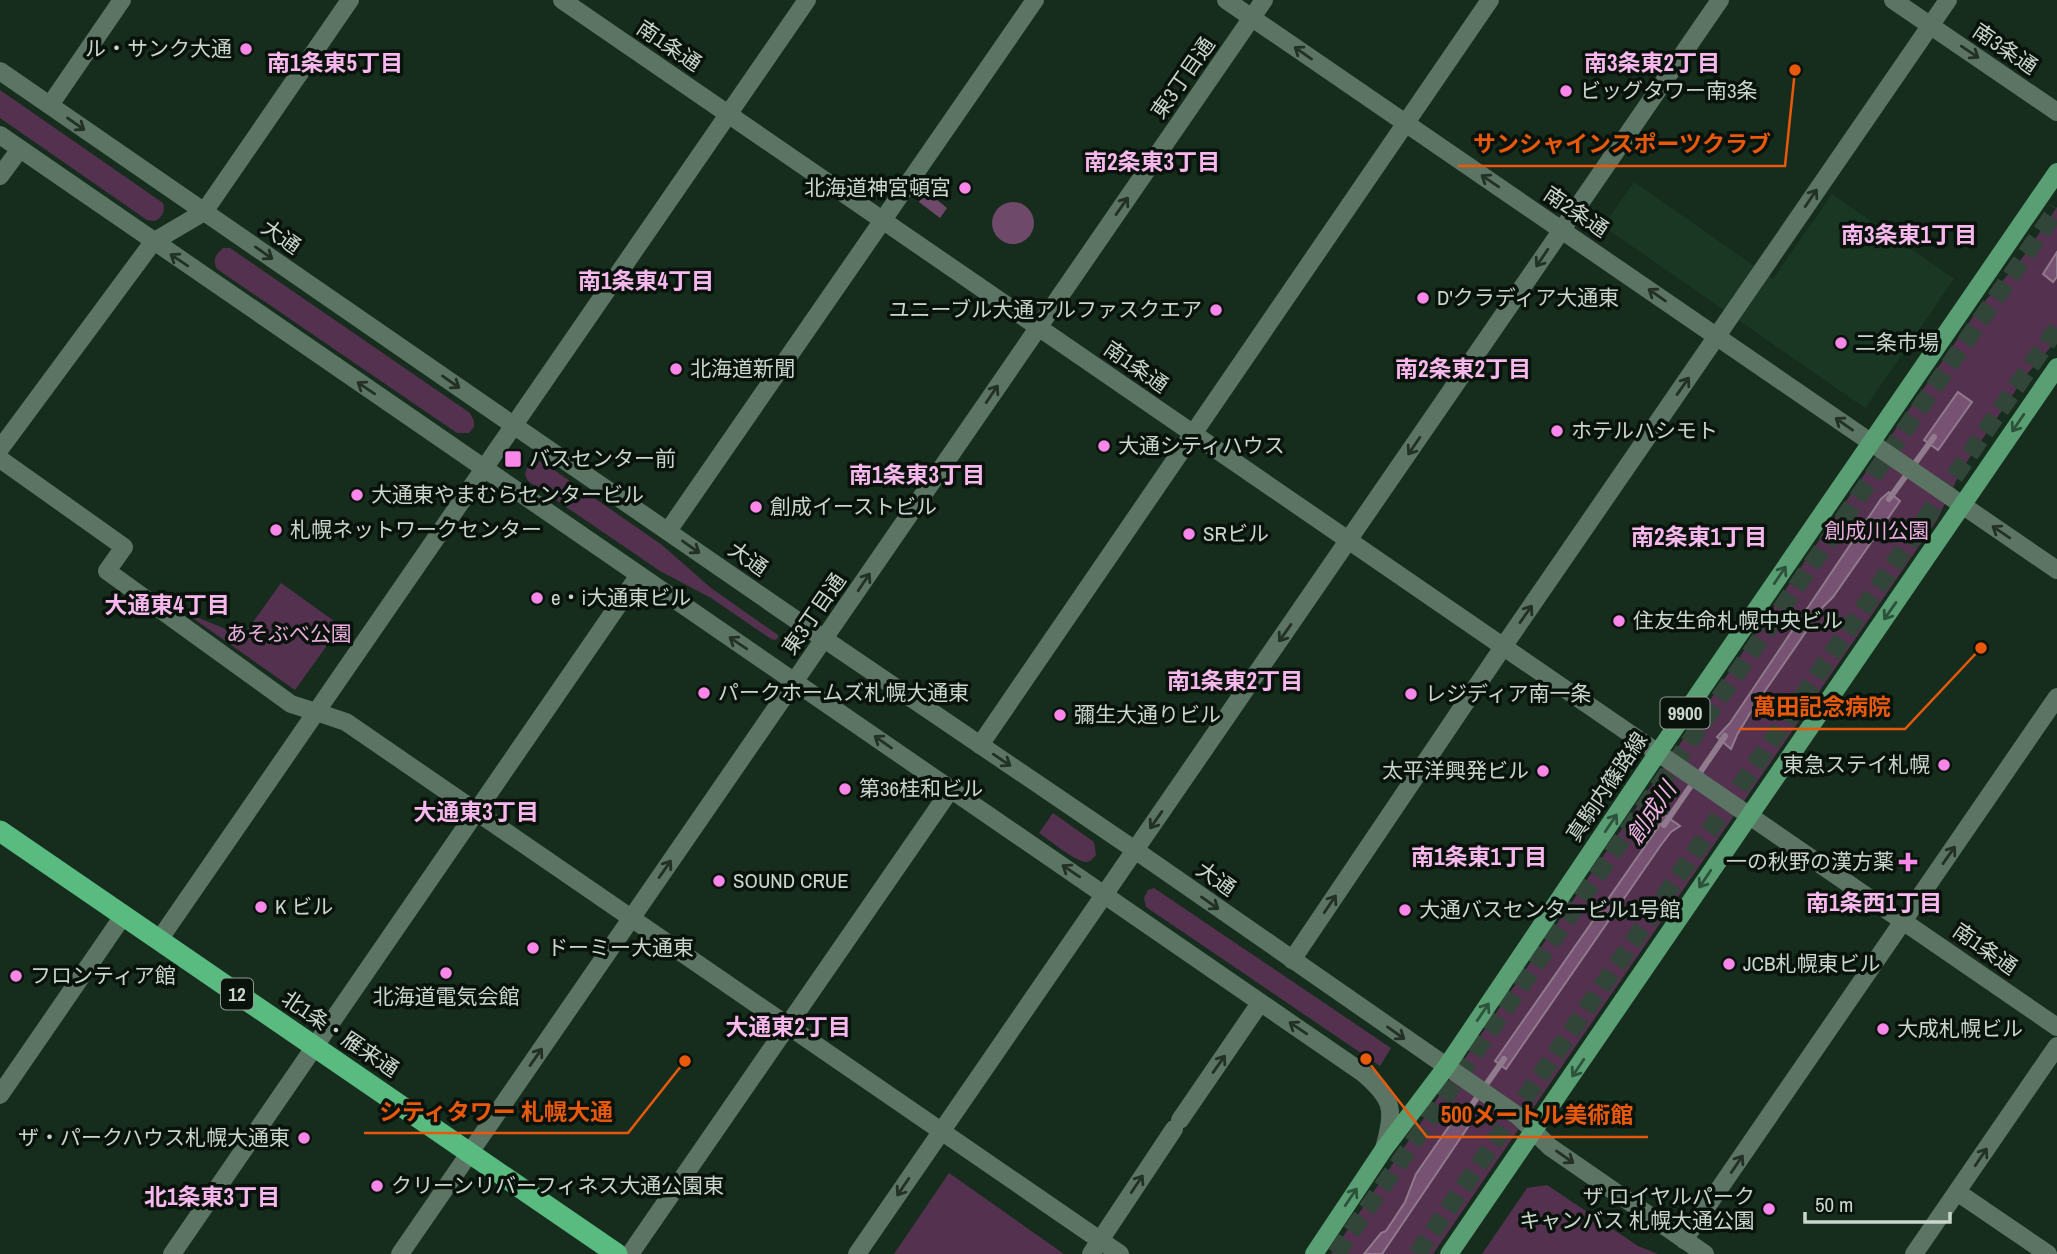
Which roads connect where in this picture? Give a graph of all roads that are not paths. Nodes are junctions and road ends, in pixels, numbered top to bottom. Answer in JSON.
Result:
{"nodes":[{"id":1,"x":122,"y":0,"type":"edge"},
{"id":2,"x":350,"y":0,"type":"edge"},
{"id":3,"x":807,"y":0,"type":"edge"},
{"id":4,"x":1035,"y":0,"type":"edge"},
{"id":5,"x":1226,"y":0,"type":"edge"},
{"id":6,"x":1264,"y":0,"type":"edge"},
{"id":7,"x":1490,"y":0,"type":"edge"},
{"id":8,"x":1720,"y":0,"type":"edge"},
{"id":9,"x":1893,"y":0,"type":"edge"},
{"id":10,"x":1948,"y":0,"type":"edge"},
{"id":11,"x":571,"y":3,"type":"edge"},
{"id":12,"x":1252,"y":18,"type":"junction"},
{"id":13,"x":1930,"y":25,"type":"junction"},
{"id":14,"x":0,"y":71,"type":"edge"},
{"id":15,"x":50,"y":105,"type":"junction"},
{"id":16,"x":2057,"y":112,"type":"edge"},
{"id":17,"x":729,"y":114,"type":"junction"},
{"id":18,"x":1405,"y":124,"type":"junction"},
{"id":19,"x":0,"y":135,"type":"edge"},
{"id":20,"x":20,"y":149,"type":"junction"},
{"id":21,"x":2057,"y":172,"type":"edge"},
{"id":22,"x":0,"y":176,"type":"edge"},
{"id":23,"x":204,"y":212,"type":"junction"},
{"id":24,"x":883,"y":221,"type":"junction"},
{"id":25,"x":1562,"y":230,"type":"junction"},
{"id":26,"x":153,"y":242,"type":"junction"},
{"id":27,"x":1038,"y":328,"type":"junction"},
{"id":28,"x":1717,"y":337,"type":"junction"},
{"id":29,"x":2057,"y":367,"type":"edge"},
{"id":30,"x":513,"y":425,"type":"junction"},
{"id":31,"x":1193,"y":434,"type":"junction"},
{"id":32,"x":1871,"y":442,"type":"junction"},
{"id":33,"x":0,"y":449,"type":"edge"},
{"id":34,"x":0,"y":458,"type":"edge"},
{"id":35,"x":483,"y":469,"type":"junction"},
{"id":36,"x":1962,"y":506,"type":"junction"},
{"id":37,"x":668,"y":531,"type":"junction"},
{"id":38,"x":1349,"y":541,"type":"junction"},
{"id":39,"x":2057,"y":570,"type":"edge"},
{"id":40,"x":639,"y":575,"type":"junction"},
{"id":41,"x":825,"y":638,"type":"junction"},
{"id":42,"x":1503,"y":647,"type":"junction"},
{"id":43,"x":795,"y":681,"type":"junction"},
{"id":44,"x":2057,"y":697,"type":"edge"},
{"id":45,"x":316,"y":712,"type":"junction"},
{"id":46,"x":980,"y":745,"type":"junction"},
{"id":47,"x":1657,"y":754,"type":"junction"},
{"id":48,"x":951,"y":789,"type":"junction"},
{"id":49,"x":477,"y":812,"type":"junction"},
{"id":50,"x":1748,"y":816,"type":"junction"},
{"id":51,"x":0,"y":831,"type":"edge"},
{"id":52,"x":1135,"y":850,"type":"junction"},
{"id":53,"x":1105,"y":894,"type":"junction"},
{"id":54,"x":123,"y":916,"type":"junction"},
{"id":55,"x":631,"y":919,"type":"junction"},
{"id":56,"x":1903,"y":920,"type":"junction"},
{"id":57,"x":159,"y":940,"type":"junction"},
{"id":58,"x":1292,"y":960,"type":"junction"},
{"id":59,"x":1261,"y":1003,"type":"junction"},
{"id":60,"x":787,"y":1026,"type":"junction"},
{"id":61,"x":2057,"y":1027,"type":"edge"},
{"id":62,"x":2057,"y":1046,"type":"edge"},
{"id":63,"x":315,"y":1047,"type":"junction"},
{"id":64,"x":1446,"y":1067,"type":"junction"},
{"id":65,"x":0,"y":1095,"type":"edge"},
{"id":66,"x":942,"y":1131,"type":"junction"},
{"id":67,"x":1534,"y":1132,"type":"junction"},
{"id":68,"x":1384,"y":1149,"type":"junction"},
{"id":69,"x":470,"y":1152,"type":"junction"},
{"id":70,"x":1957,"y":1192,"type":"junction"},
{"id":71,"x":1684,"y":1240,"type":"junction"},
{"id":72,"x":1096,"y":1247,"type":"edge"},
{"id":73,"x":172,"y":1254,"type":"edge"},
{"id":74,"x":400,"y":1254,"type":"edge"},
{"id":75,"x":617,"y":1254,"type":"edge"},
{"id":76,"x":630,"y":1254,"type":"edge"},
{"id":77,"x":857,"y":1254,"type":"edge"},
{"id":78,"x":1121,"y":1254,"type":"edge"},
{"id":79,"x":1314,"y":1254,"type":"edge"},
{"id":80,"x":1449,"y":1254,"type":"edge"},
{"id":81,"x":1705,"y":1254,"type":"edge"},
{"id":82,"x":1914,"y":1254,"type":"edge"},
{"id":83,"x":2049,"y":1254,"type":"edge"}],
"edges":[{"from":1,"to":15,"type":"street"},
{"from":2,"to":23,"type":"street"},
{"from":3,"to":17,"type":"street"},
{"from":4,"to":24,"type":"street"},
{"from":5,"to":12,"type":"street","name":"南2条通"},
{"from":6,"to":12,"type":"street","name":"東3丁目通"},
{"from":7,"to":18,"type":"street"},
{"from":8,"to":25,"type":"street"},
{"from":9,"to":13,"type":"street","name":"南3条通"},
{"from":10,"to":13,"type":"street"},
{"from":11,"to":17,"type":"street","name":"南1条通"},
{"from":18,"to":12,"type":"street","name":"南2条通","one_way":true},
{"from":27,"to":12,"type":"street","name":"東3丁目通","one_way":true},
{"from":13,"to":16,"type":"street","name":"南3条通","one_way":true},
{"from":28,"to":13,"type":"street","one_way":true},
{"from":14,"to":15,"type":"street","name":"大通"},
{"from":15,"to":23,"type":"street","name":"大通","one_way":true},
{"from":17,"to":24,"type":"street","name":"南1条通"},
{"from":17,"to":30,"type":"street"},
{"from":25,"to":18,"type":"street","name":"南2条通","one_way":true},
{"from":18,"to":31,"type":"street"},
{"from":19,"to":20,"type":"street"},
{"from":20,"to":22,"type":"street"},
{"from":20,"to":26,"type":"street"},
{"from":21,"to":32,"type":"main road","name":"真駒内篠路線","number":"9900"},
{"from":23,"to":26,"type":"street"},
{"from":23,"to":30,"type":"street","name":"大通","one_way":true},
{"from":24,"to":27,"type":"street","name":"南1条通"},
{"from":24,"to":37,"type":"street"},
{"from":28,"to":25,"type":"street","name":"南2条通","one_way":true},
{"from":25,"to":38,"type":"street","one_way":true},
{"from":26,"to":33,"type":"street"},
{"from":35,"to":26,"type":"street","one_way":true},
{"from":27,"to":31,"type":"street","name":"南1条通"},
{"from":41,"to":27,"type":"street","name":"東3丁目通","one_way":true},
{"from":32,"to":28,"type":"street","name":"南2条通","one_way":true},
{"from":42,"to":28,"type":"street","one_way":true},
{"from":29,"to":36,"type":"main road","one_way":true},
{"from":30,"to":35,"type":"street"},
{"from":30,"to":37,"type":"street","name":"大通"},
{"from":31,"to":38,"type":"street","name":"南1条通"},
{"from":31,"to":46,"type":"street"},
{"from":32,"to":36,"type":"street","name":"南2条通"},
{"from":47,"to":32,"type":"main road","name":"真駒内篠路線","number":"9900","one_way":true},
{"from":34,"to":45,"type":"street"},
{"from":35,"to":40,"type":"street"},
{"from":35,"to":45,"type":"street"},
{"from":39,"to":36,"type":"street","one_way":true},
{"from":36,"to":50,"type":"main road","one_way":true},
{"from":37,"to":41,"type":"street","name":"大通","one_way":true},
{"from":38,"to":42,"type":"street","name":"南1条通"},
{"from":38,"to":52,"type":"street","one_way":true},
{"from":43,"to":40,"type":"street","one_way":true},
{"from":40,"to":49,"type":"street"},
{"from":41,"to":43,"type":"street","name":"東3丁目通"},
{"from":41,"to":46,"type":"street","name":"大通"},
{"from":42,"to":47,"type":"street","name":"南1条通"},
{"from":58,"to":42,"type":"street","one_way":true},
{"from":48,"to":43,"type":"street","one_way":true},
{"from":55,"to":43,"type":"street","name":"東3丁目通","one_way":true},
{"from":56,"to":44,"type":"street","one_way":true},
{"from":45,"to":49,"type":"street"},
{"from":45,"to":57,"type":"street"},
{"from":46,"to":52,"type":"street","name":"大通","one_way":true},
{"from":47,"to":50,"type":"street","name":"南1条通"},
{"from":64,"to":47,"type":"main road","name":"真駒内篠路線","number":"9900","one_way":true},
{"from":53,"to":48,"type":"street","one_way":true},
{"from":48,"to":60,"type":"street"},
{"from":49,"to":55,"type":"street"},
{"from":49,"to":63,"type":"street"},
{"from":50,"to":56,"type":"street","name":"南1条通"},
{"from":50,"to":67,"type":"main road","one_way":true},
{"from":51,"to":54,"type":"highway","name":"北1条・雁来通","number":"12"},
{"from":52,"to":53,"type":"street"},
{"from":52,"to":58,"type":"street","name":"大通","one_way":true},
{"from":53,"to":59,"type":"street"},
{"from":53,"to":66,"type":"street"},
{"from":54,"to":57,"type":"highway","name":"北1条・雁来通","number":"12"},
{"from":54,"to":65,"type":"street"},
{"from":55,"to":60,"type":"street"},
{"from":69,"to":55,"type":"street","name":"東3丁目通","one_way":true},
{"from":56,"to":61,"type":"street","name":"南1条通"},
{"from":71,"to":56,"type":"street","one_way":true},
{"from":57,"to":63,"type":"highway","name":"北1条・雁来通","number":"12"},
{"from":58,"to":64,"type":"street","name":"大通","one_way":true},
{"from":68,"to":59,"type":"street","one_way":true},
{"from":72,"to":59,"type":"street","one_way":true},
{"from":60,"to":66,"type":"street"},
{"from":60,"to":76,"type":"street"},
{"from":70,"to":62,"type":"street","one_way":true},
{"from":63,"to":69,"type":"highway","name":"北1条・雁来通","number":"12"},
{"from":63,"to":73,"type":"street"},
{"from":64,"to":67,"type":"street","name":"大通"},
{"from":64,"to":68,"type":"main road","name":"真駒内篠路線","number":"9900"},
{"from":66,"to":72,"type":"street"},
{"from":66,"to":77,"type":"street","one_way":true},
{"from":67,"to":71,"type":"street","one_way":true},
{"from":67,"to":80,"type":"main road"},
{"from":79,"to":68,"type":"main road","name":"真駒内篠路線","number":"9900","one_way":true},
{"from":69,"to":74,"type":"street","name":"東3丁目通"},
{"from":69,"to":75,"type":"highway","name":"北1条・雁来通","number":"12"},
{"from":70,"to":82,"type":"street"},
{"from":70,"to":83,"type":"street"},
{"from":71,"to":81,"type":"street"},
{"from":72,"to":78,"type":"street"}]}
